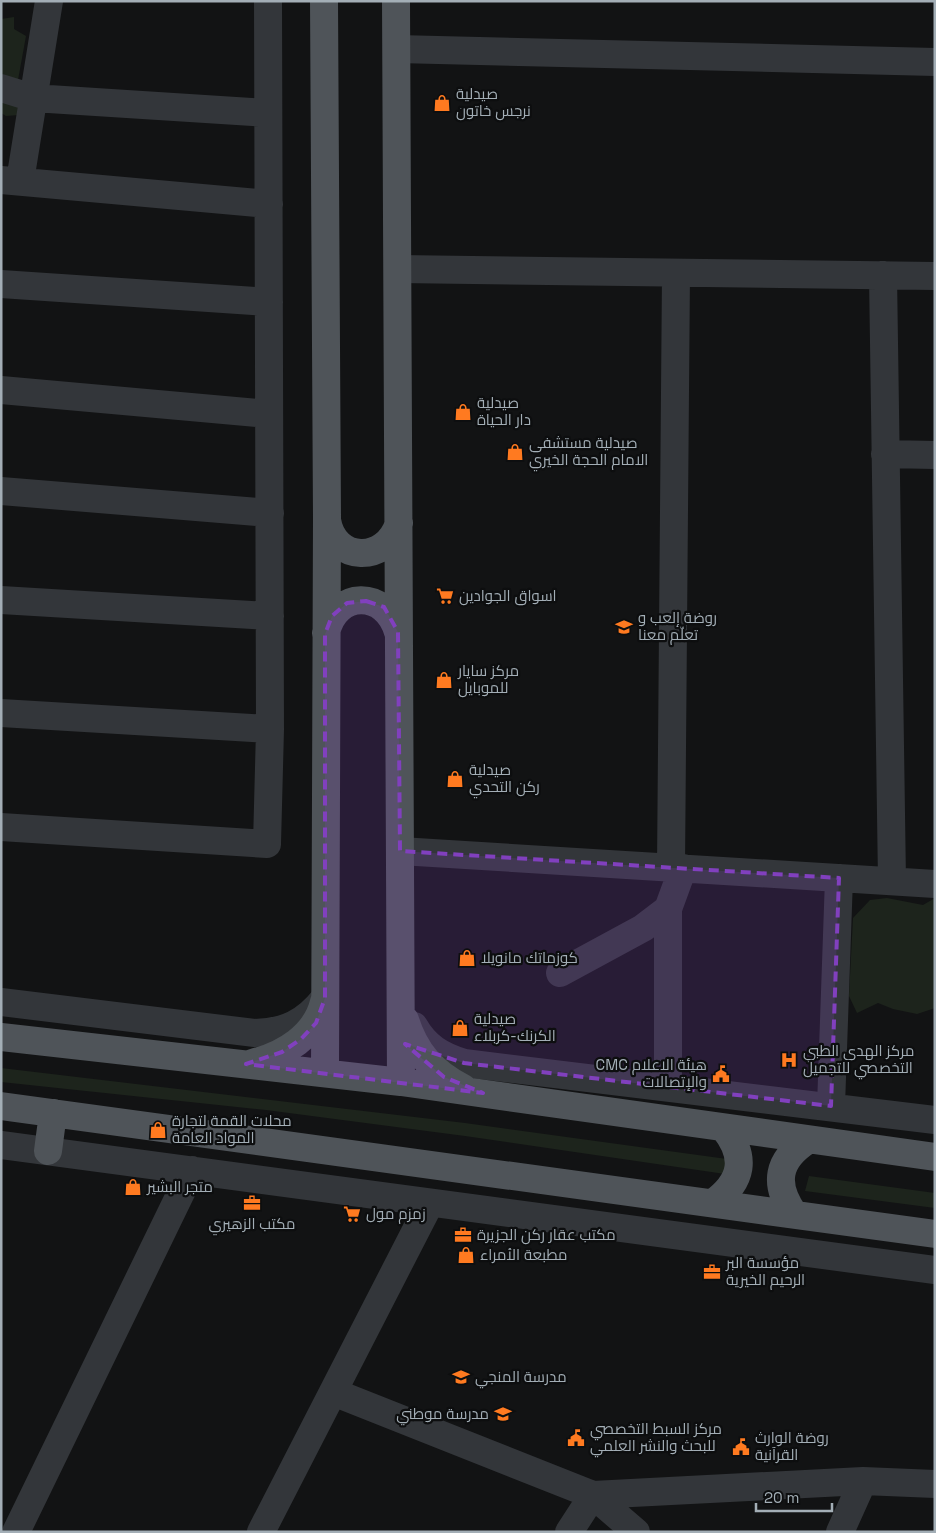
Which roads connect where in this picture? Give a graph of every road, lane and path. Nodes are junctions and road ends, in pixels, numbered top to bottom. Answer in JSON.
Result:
{"nodes":[{"id":1,"x":49,"y":1,"type":"edge"},
{"id":2,"x":268,"y":1,"type":"edge"},
{"id":3,"x":324,"y":1,"type":"edge"},
{"id":4,"x":396,"y":1,"type":"edge"},
{"id":5,"x":397,"y":49,"type":"junction"},
{"id":6,"x":935,"y":62,"type":"edge"},
{"id":7,"x":1,"y":88,"type":"edge"},
{"id":8,"x":33,"y":98,"type":"junction"},
{"id":9,"x":268,"y":114,"type":"junction"},
{"id":10,"x":10,"y":181,"type":"edge"},
{"id":11,"x":269,"y":204,"type":"junction"},
{"id":12,"x":398,"y":269,"type":"junction"},
{"id":13,"x":676,"y":272,"type":"junction"},
{"id":14,"x":883,"y":275,"type":"junction"},
{"id":15,"x":935,"y":276,"type":"edge"},
{"id":16,"x":1,"y":284,"type":"edge"},
{"id":17,"x":269,"y":302,"type":"junction"},
{"id":18,"x":1,"y":390,"type":"edge"},
{"id":19,"x":269,"y":414,"type":"junction"},
{"id":20,"x":885,"y":454,"type":"junction"},
{"id":21,"x":935,"y":455,"type":"edge"},
{"id":22,"x":1,"y":490,"type":"edge"},
{"id":23,"x":270,"y":513,"type":"junction"},
{"id":24,"x":326,"y":518,"type":"junction"},
{"id":25,"x":399,"y":523,"type":"junction"},
{"id":26,"x":1,"y":600,"type":"edge"},
{"id":27,"x":270,"y":616,"type":"junction"},
{"id":28,"x":398,"y":632,"type":"junction"},
{"id":29,"x":325,"y":634,"type":"junction"},
{"id":30,"x":1,"y":713,"type":"edge"},
{"id":31,"x":270,"y":729,"type":"junction"},
{"id":32,"x":1,"y":827,"type":"edge"},
{"id":33,"x":400,"y":851,"type":"junction"},
{"id":34,"x":677,"y":868,"type":"junction"},
{"id":35,"x":839,"y":878,"type":"junction"},
{"id":36,"x":892,"y":881,"type":"junction"},
{"id":37,"x":935,"y":884,"type":"edge"},
{"id":38,"x":668,"y":910,"type":"junction"},
{"id":39,"x":560,"y":973,"type":"dead end"},
{"id":40,"x":400,"y":992,"type":"junction"},
{"id":41,"x":325,"y":998,"type":"junction"},
{"id":42,"x":1,"y":1002,"type":"edge"},
{"id":43,"x":1,"y":1037,"type":"edge"},
{"id":44,"x":246,"y":1064,"type":"junction"},
{"id":45,"x":325,"y":1074,"type":"junction"},
{"id":46,"x":401,"y":1082,"type":"junction"},
{"id":47,"x":668,"y":1087,"type":"junction"},
{"id":48,"x":483,"y":1093,"type":"junction"},
{"id":49,"x":1,"y":1106,"type":"edge"},
{"id":50,"x":831,"y":1106,"type":"junction"},
{"id":51,"x":53,"y":1113,"type":"junction"},
{"id":52,"x":935,"y":1120,"type":"edge"},
{"id":53,"x":724,"y":1128,"type":"junction"},
{"id":54,"x":808,"y":1140,"type":"junction"},
{"id":55,"x":1,"y":1145,"type":"edge"},
{"id":56,"x":48,"y":1151,"type":"junction"},
{"id":57,"x":935,"y":1157,"type":"edge"},
{"id":58,"x":192,"y":1170,"type":"junction"},
{"id":59,"x":430,"y":1203,"type":"junction"},
{"id":60,"x":714,"y":1203,"type":"junction"},
{"id":61,"x":794,"y":1214,"type":"junction"},
{"id":62,"x":935,"y":1234,"type":"edge"},
{"id":63,"x":935,"y":1270,"type":"edge"},
{"id":64,"x":333,"y":1392,"type":"junction"},
{"id":65,"x":863,"y":1481,"type":"junction"},
{"id":66,"x":935,"y":1484,"type":"edge"},
{"id":67,"x":593,"y":1495,"type":"junction"},
{"id":68,"x":16,"y":1532,"type":"edge"},
{"id":69,"x":261,"y":1532,"type":"edge"},
{"id":70,"x":569,"y":1532,"type":"edge"},
{"id":71,"x":636,"y":1532,"type":"edge"},
{"id":72,"x":840,"y":1532,"type":"edge"}],
"edges":[{"from":1,"to":8,"type":"street"},
{"from":2,"to":9,"type":"street"},
{"from":3,"to":24,"type":"main road"},
{"from":4,"to":5,"type":"main road"},
{"from":5,"to":6,"type":"street"},
{"from":5,"to":12,"type":"main road"},
{"from":7,"to":8,"type":"street"},
{"from":8,"to":9,"type":"street"},
{"from":8,"to":10,"type":"street"},
{"from":9,"to":11,"type":"street"},
{"from":10,"to":11,"type":"street"},
{"from":11,"to":17,"type":"street"},
{"from":12,"to":13,"type":"street"},
{"from":12,"to":25,"type":"main road"},
{"from":13,"to":14,"type":"street"},
{"from":13,"to":34,"type":"street"},
{"from":14,"to":15,"type":"street"},
{"from":14,"to":20,"type":"street"},
{"from":16,"to":17,"type":"street"},
{"from":17,"to":19,"type":"street"},
{"from":18,"to":19,"type":"street"},
{"from":19,"to":23,"type":"street"},
{"from":20,"to":21,"type":"street"},
{"from":20,"to":36,"type":"street"},
{"from":22,"to":23,"type":"street"},
{"from":23,"to":27,"type":"street"},
{"from":24,"to":25,"type":"main road"},
{"from":24,"to":29,"type":"main road"},
{"from":25,"to":28,"type":"main road"},
{"from":26,"to":27,"type":"street"},
{"from":27,"to":31,"type":"street"},
{"from":28,"to":29,"type":"main road"},
{"from":28,"to":33,"type":"main road"},
{"from":29,"to":41,"type":"main road"},
{"from":30,"to":31,"type":"street"},
{"from":31,"to":32,"type":"street"},
{"from":33,"to":34,"type":"street"},
{"from":33,"to":40,"type":"main road"},
{"from":34,"to":35,"type":"street"},
{"from":34,"to":38,"type":"street"},
{"from":35,"to":36,"type":"street"},
{"from":35,"to":50,"type":"street"},
{"from":36,"to":37,"type":"street"},
{"from":38,"to":39,"type":"street"},
{"from":38,"to":47,"type":"street"},
{"from":40,"to":46,"type":"main road"},
{"from":40,"to":47,"type":"street"},
{"from":40,"to":48,"type":"main road"},
{"from":41,"to":42,"type":"street"},
{"from":41,"to":44,"type":"main road"},
{"from":41,"to":45,"type":"main road"},
{"from":43,"to":44,"type":"main road"},
{"from":44,"to":45,"type":"main road"},
{"from":45,"to":46,"type":"main road"},
{"from":46,"to":48,"type":"main road"},
{"from":47,"to":50,"type":"street"},
{"from":48,"to":53,"type":"main road"},
{"from":49,"to":51,"type":"main road"},
{"from":50,"to":52,"type":"street"},
{"from":51,"to":56,"type":"main road"},
{"from":51,"to":60,"type":"main road"},
{"from":53,"to":54,"type":"main road"},
{"from":53,"to":60,"type":"main road"},
{"from":54,"to":57,"type":"main road"},
{"from":54,"to":61,"type":"main road"},
{"from":55,"to":56,"type":"street"},
{"from":56,"to":58,"type":"street"},
{"from":58,"to":59,"type":"street"},
{"from":58,"to":68,"type":"street"},
{"from":59,"to":63,"type":"street"},
{"from":59,"to":64,"type":"street"},
{"from":60,"to":61,"type":"main road"},
{"from":61,"to":62,"type":"main road"},
{"from":64,"to":67,"type":"street"},
{"from":64,"to":69,"type":"street"},
{"from":65,"to":66,"type":"street"},
{"from":65,"to":67,"type":"street"},
{"from":65,"to":72,"type":"street"},
{"from":67,"to":70,"type":"street"},
{"from":67,"to":71,"type":"street"}]}
